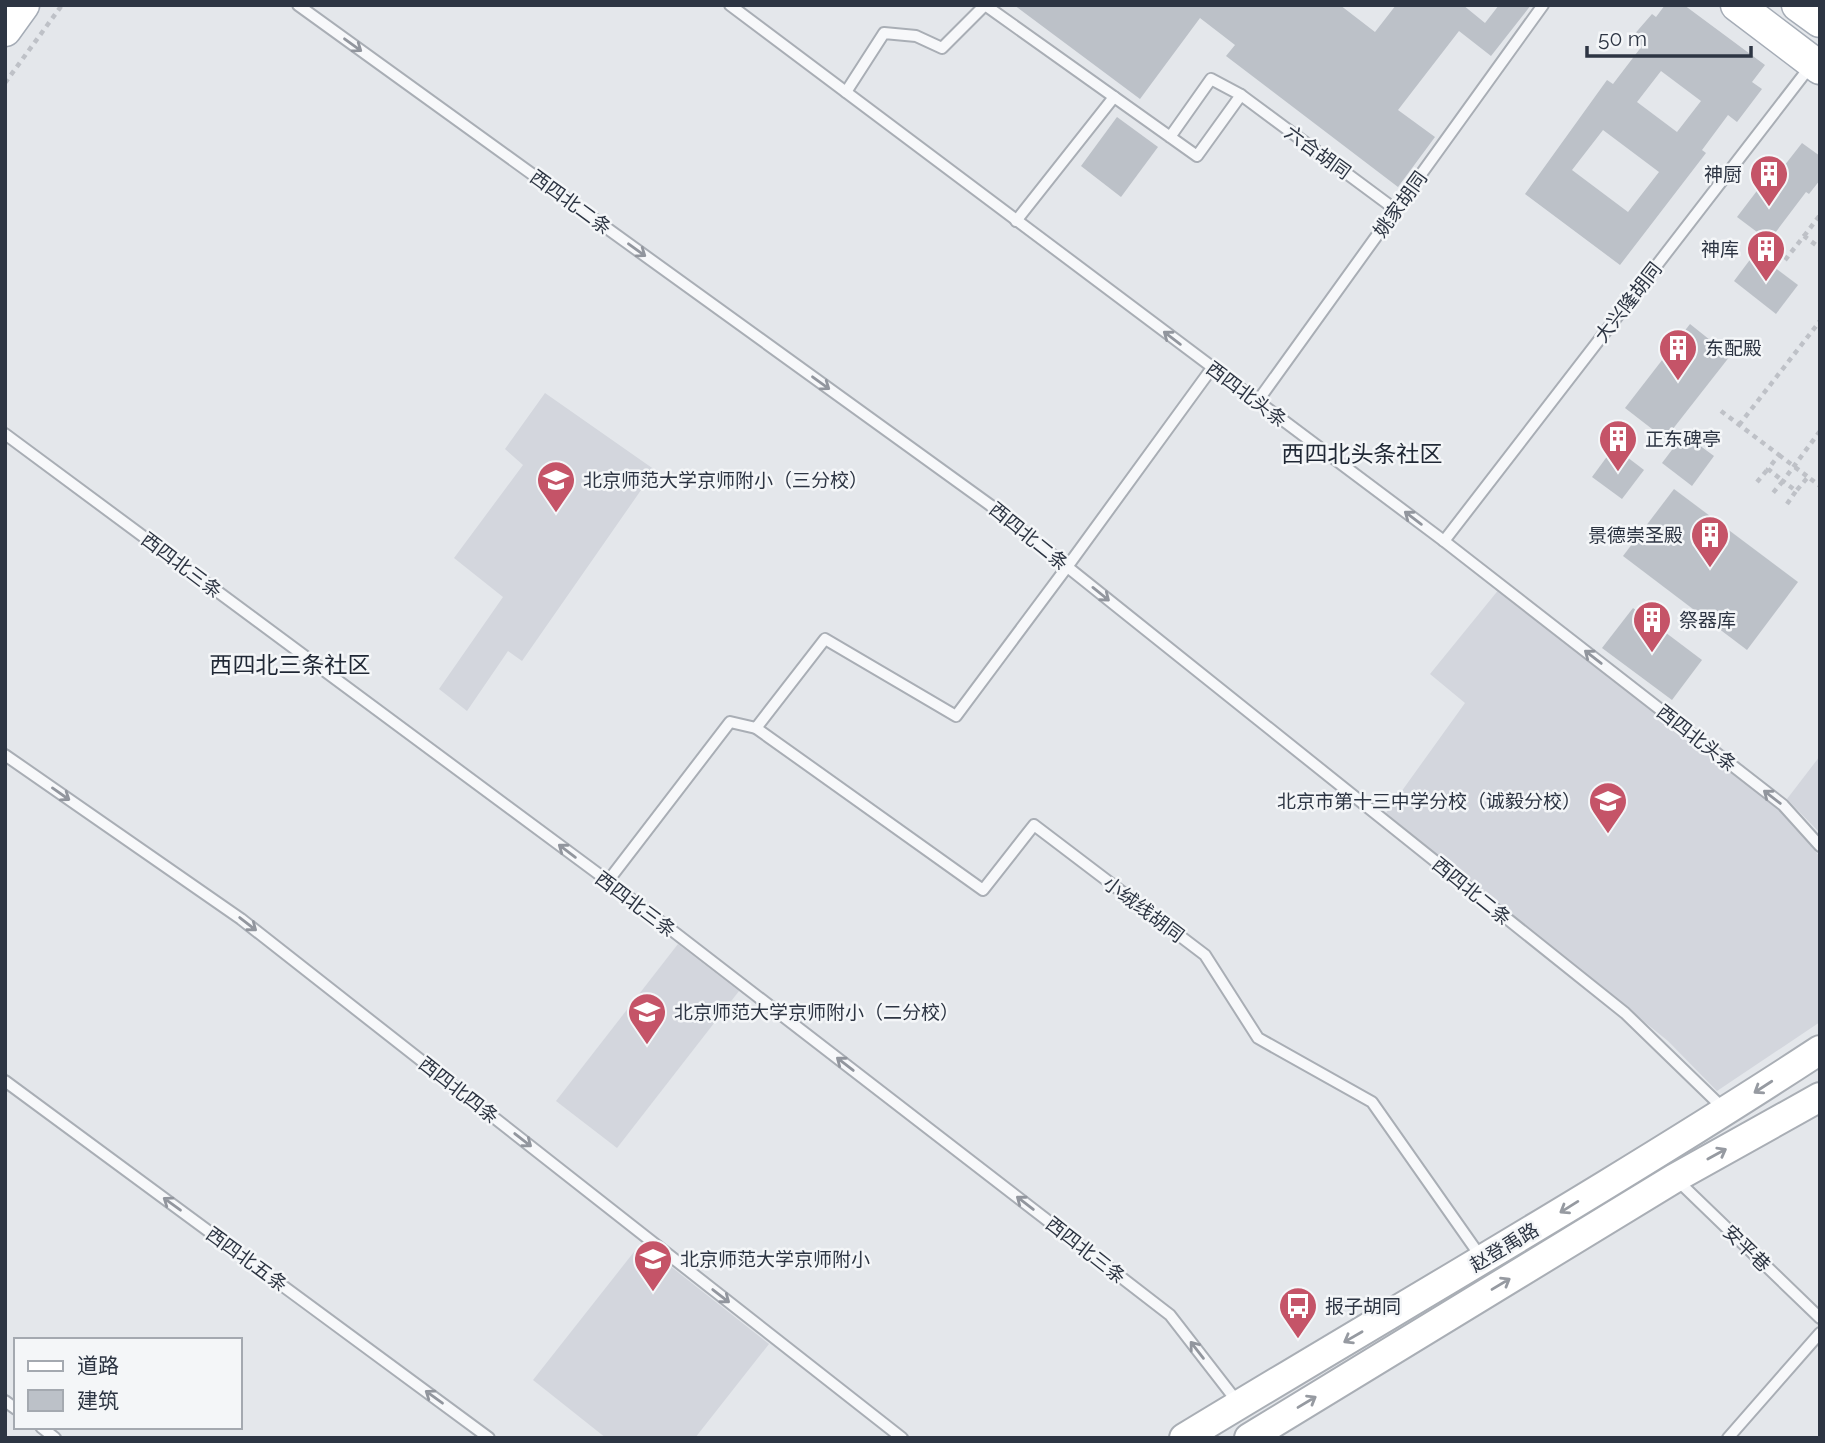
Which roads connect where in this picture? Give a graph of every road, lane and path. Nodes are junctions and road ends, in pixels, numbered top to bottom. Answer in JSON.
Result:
{"nodes":[{"id":1,"x":23,"y":5,"type":"edge"},
{"id":2,"x":62,"y":5,"type":"edge"},
{"id":3,"x":298,"y":5,"type":"edge"},
{"id":4,"x":730,"y":5,"type":"edge"},
{"id":5,"x":985,"y":5,"type":"edge"},
{"id":6,"x":1544,"y":5,"type":"edge"},
{"id":7,"x":1737,"y":5,"type":"edge"},
{"id":8,"x":1798,"y":5,"type":"edge"},
{"id":9,"x":1820,"y":21,"type":"edge"},
{"id":10,"x":5,"y":30,"type":"edge"},
{"id":11,"x":1816,"y":66,"type":"edge"},
{"id":12,"x":5,"y":83,"type":"edge"},
{"id":13,"x":846,"y":92,"type":"junction"},
{"id":14,"x":1241,"y":95,"type":"junction"},
{"id":15,"x":1114,"y":97,"type":"junction"},
{"id":16,"x":1170,"y":137,"type":"junction"},
{"id":17,"x":1396,"y":210,"type":"junction"},
{"id":18,"x":1820,"y":215,"type":"edge"},
{"id":19,"x":1016,"y":221,"type":"junction"},
{"id":20,"x":1804,"y":236,"type":"junction"},
{"id":21,"x":1820,"y":248,"type":"edge"},
{"id":22,"x":1785,"y":260,"type":"dead end"},
{"id":23,"x":1820,"y":321,"type":"edge"},
{"id":24,"x":1212,"y":368,"type":"junction"},
{"id":25,"x":1257,"y":402,"type":"junction"},
{"id":26,"x":1721,"y":411,"type":"dead end"},
{"id":27,"x":1739,"y":425,"type":"junction"},
{"id":28,"x":1820,"y":431,"type":"edge"},
{"id":29,"x":5,"y":434,"type":"edge"},
{"id":30,"x":1779,"y":454,"type":"junction"},
{"id":31,"x":1794,"y":466,"type":"junction"},
{"id":32,"x":1768,"y":469,"type":"junction"},
{"id":33,"x":1808,"y":477,"type":"junction"},
{"id":34,"x":1783,"y":481,"type":"junction"},
{"id":35,"x":1758,"y":482,"type":"dead end"},
{"id":36,"x":1820,"y":486,"type":"edge"},
{"id":37,"x":1796,"y":491,"type":"junction"},
{"id":38,"x":1772,"y":494,"type":"dead end"},
{"id":39,"x":1787,"y":504,"type":"dead end"},
{"id":40,"x":1444,"y":541,"type":"junction"},
{"id":41,"x":1067,"y":567,"type":"junction"},
{"id":42,"x":756,"y":728,"type":"junction"},
{"id":43,"x":5,"y":755,"type":"edge"},
{"id":44,"x":1820,"y":846,"type":"edge"},
{"id":45,"x":608,"y":881,"type":"junction"},
{"id":46,"x":1820,"y":1050,"type":"edge"},
{"id":47,"x":5,"y":1081,"type":"edge"},
{"id":48,"x":1819,"y":1098,"type":"edge"},
{"id":49,"x":1726,"y":1111,"type":"junction"},
{"id":50,"x":1675,"y":1178,"type":"junction"},
{"id":51,"x":1483,"y":1260,"type":"junction"},
{"id":52,"x":1820,"y":1318,"type":"edge"},
{"id":53,"x":1820,"y":1333,"type":"edge"},
{"id":54,"x":1239,"y":1404,"type":"junction"},
{"id":55,"x":489,"y":1438,"type":"edge"},
{"id":56,"x":902,"y":1438,"type":"edge"},
{"id":57,"x":1184,"y":1438,"type":"edge"},
{"id":58,"x":1248,"y":1438,"type":"edge"},
{"id":59,"x":1728,"y":1438,"type":"edge"}],
"edges":[{"from":1,"to":10,"type":"main road"},
{"from":2,"to":12,"type":"path"},
{"from":3,"to":41,"type":"lane","name":"西四北二条","one_way":true},
{"from":4,"to":13,"type":"lane","name":"西四北头条"},
{"from":5,"to":13,"type":"lane"},
{"from":5,"to":15,"type":"lane"},
{"from":6,"to":17,"type":"lane","name":"姚家胡同"},
{"from":7,"to":11,"type":"main road"},
{"from":8,"to":9,"type":"main road"},
{"from":11,"to":40,"type":"lane","name":"大兴隆胡同"},
{"from":13,"to":19,"type":"lane","name":"西四北头条"},
{"from":14,"to":16,"type":"lane","name":"六合胡同"},
{"from":14,"to":16,"type":"lane"},
{"from":14,"to":17,"type":"lane","name":"六合胡同"},
{"from":15,"to":16,"type":"lane"},
{"from":15,"to":19,"type":"lane"},
{"from":17,"to":25,"type":"lane","name":"姚家胡同"},
{"from":18,"to":20,"type":"path"},
{"from":24,"to":19,"type":"lane","name":"西四北头条","one_way":true},
{"from":20,"to":21,"type":"path"},
{"from":20,"to":22,"type":"path"},
{"from":23,"to":27,"type":"path"},
{"from":24,"to":25,"type":"lane","name":"西四北头条"},
{"from":24,"to":41,"type":"lane"},
{"from":40,"to":25,"type":"lane","name":"西四北头条","one_way":true},
{"from":26,"to":27,"type":"path"},
{"from":27,"to":30,"type":"path"},
{"from":28,"to":31,"type":"path"},
{"from":45,"to":29,"type":"lane","name":"西四北三条","one_way":true},
{"from":30,"to":31,"type":"path"},
{"from":30,"to":32,"type":"path"},
{"from":31,"to":33,"type":"path"},
{"from":31,"to":34,"type":"path"},
{"from":32,"to":34,"type":"path"},
{"from":32,"to":35,"type":"path"},
{"from":33,"to":36,"type":"path"},
{"from":33,"to":37,"type":"path"},
{"from":34,"to":37,"type":"path"},
{"from":34,"to":38,"type":"path"},
{"from":37,"to":39,"type":"path"},
{"from":44,"to":40,"type":"lane","name":"西四北头条","one_way":true},
{"from":41,"to":42,"type":"lane"},
{"from":41,"to":49,"type":"lane","name":"西四北二条","one_way":true},
{"from":42,"to":45,"type":"lane"},
{"from":42,"to":51,"type":"lane","name":"小绒线胡同"},
{"from":43,"to":56,"type":"lane","name":"西四北四条","one_way":true},
{"from":54,"to":45,"type":"lane","name":"西四北三条","one_way":true},
{"from":46,"to":49,"type":"main road","name":"赵登禹路","one_way":true},
{"from":55,"to":47,"type":"lane","name":"西四北五条","one_way":true},
{"from":50,"to":48,"type":"main road","name":"赵登禹路","one_way":true},
{"from":49,"to":51,"type":"main road","name":"赵登禹路","one_way":true},
{"from":50,"to":52,"type":"lane","name":"安平巷"},
{"from":58,"to":50,"type":"main road","name":"赵登禹路","one_way":true},
{"from":51,"to":54,"type":"main road","name":"赵登禹路","one_way":true},
{"from":53,"to":59,"type":"lane"},
{"from":54,"to":57,"type":"main road","name":"赵登禹路"}]}
